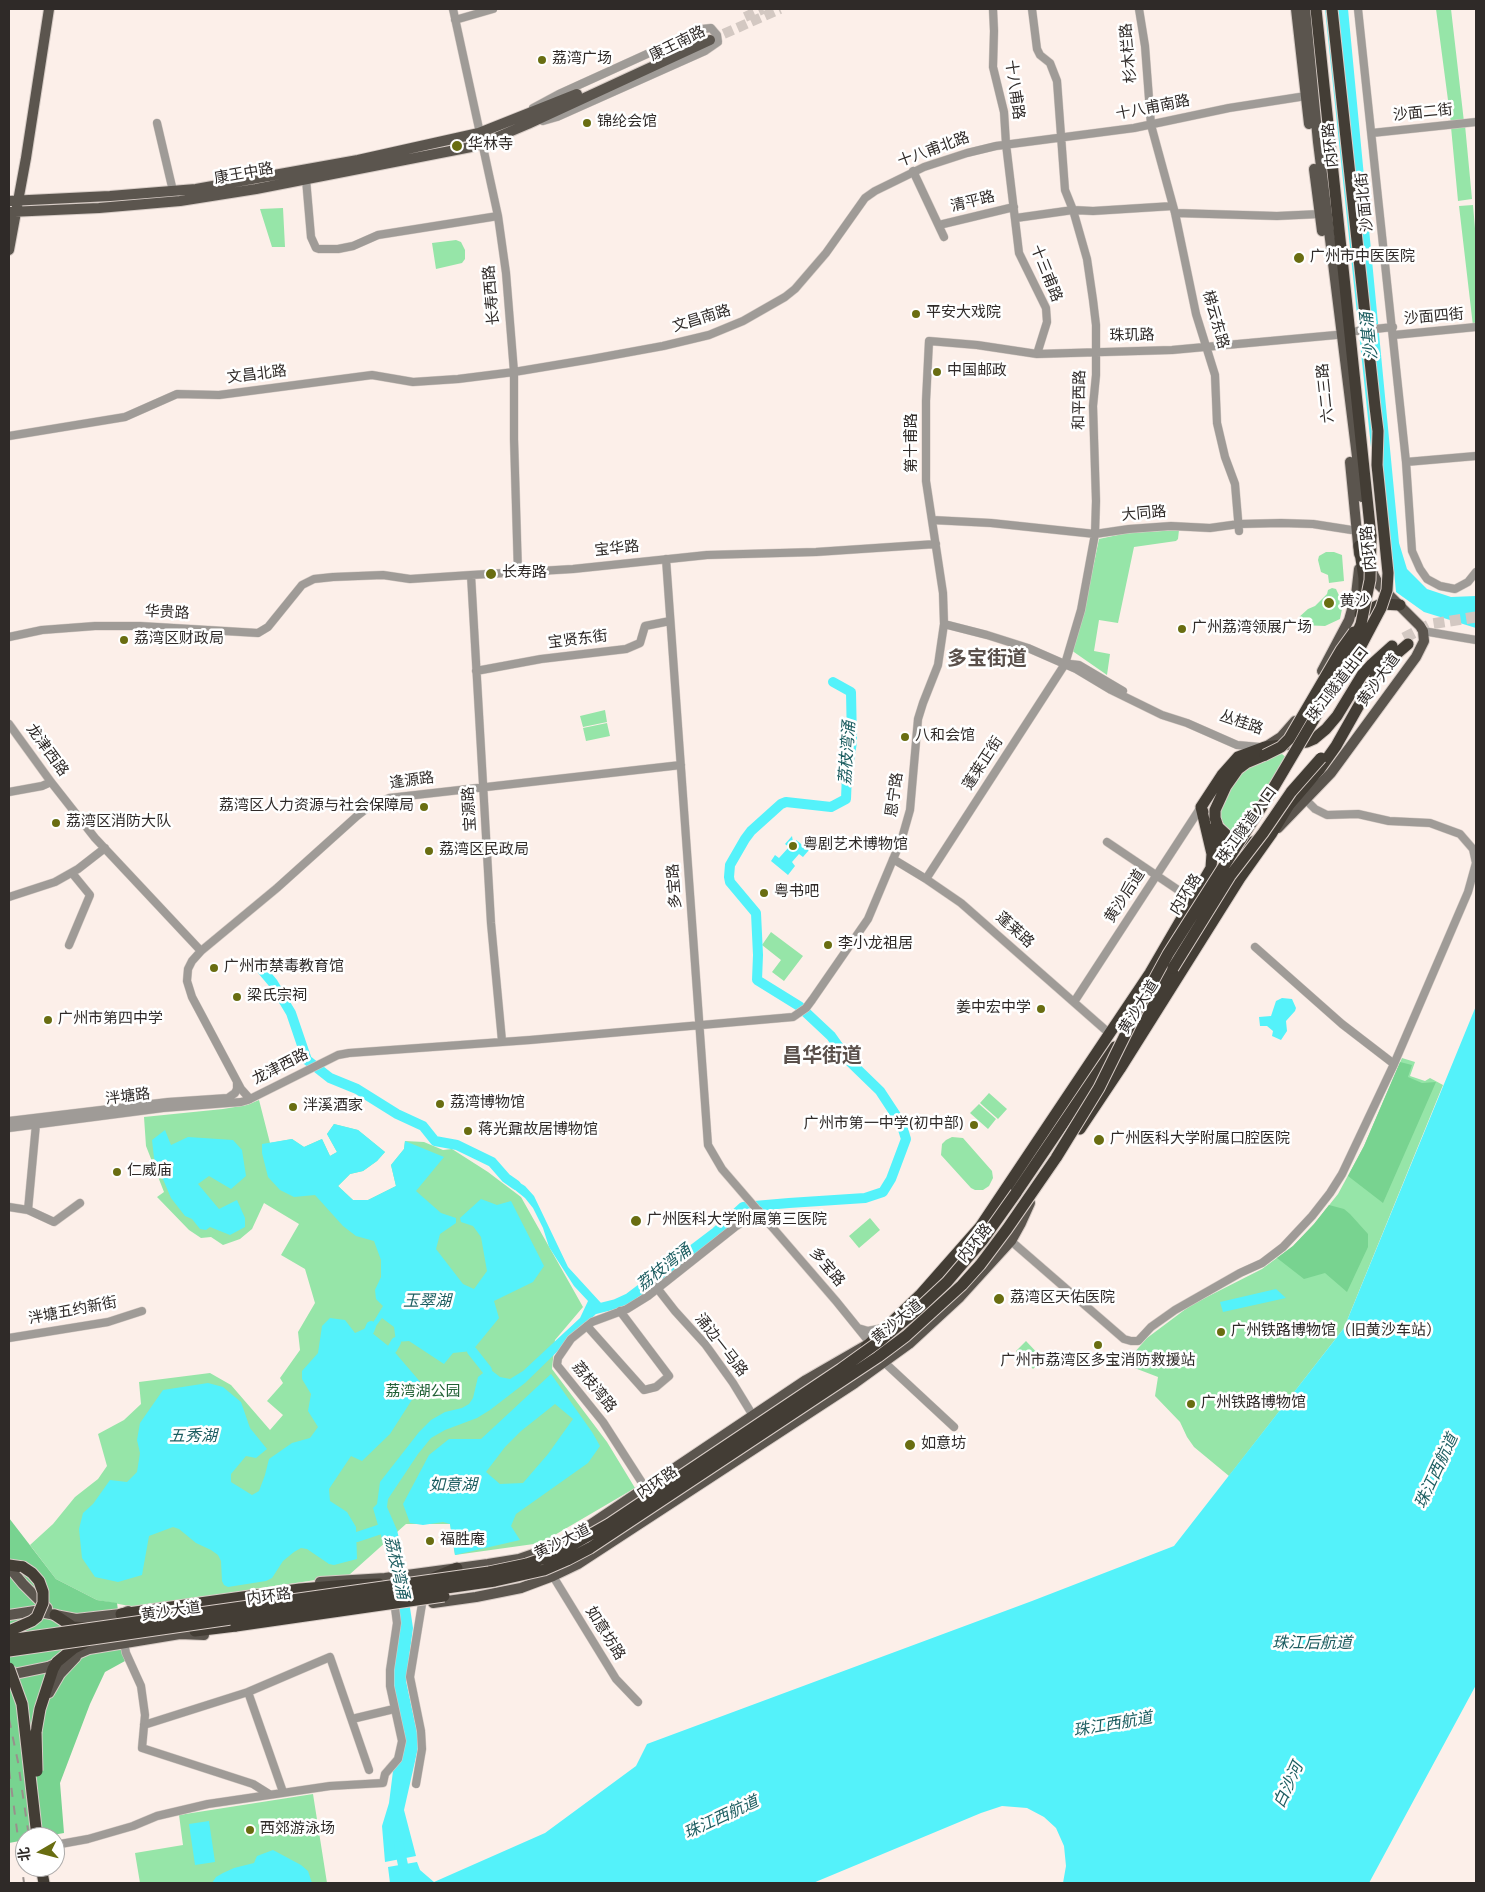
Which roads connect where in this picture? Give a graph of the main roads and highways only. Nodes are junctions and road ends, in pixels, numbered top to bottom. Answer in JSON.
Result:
{"nodes":[{"id":1,"x":49,"y":9,"type":"edge"},
{"id":2,"x":1296,"y":9,"type":"edge"},
{"id":3,"x":1332,"y":9,"type":"edge"},
{"id":4,"x":1312,"y":10,"type":"edge"},
{"id":5,"x":709,"y":37,"type":"tunnel mouth"},
{"id":6,"x":526,"y":119,"type":"junction"},
{"id":7,"x":479,"y":133,"type":"joint"},
{"id":8,"x":481,"y":144,"type":"joint"},
{"id":9,"x":13,"y":206,"type":"edge"},
{"id":10,"x":9,"y":250,"type":"edge"},
{"id":11,"x":1359,"y":546,"type":"junction"},
{"id":12,"x":1386,"y":586,"type":"junction"},
{"id":13,"x":1400,"y":605,"type":"junction"},
{"id":14,"x":1360,"y":614,"type":"junction"},
{"id":15,"x":1380,"y":668,"type":"junction"},
{"id":16,"x":1305,"y":725,"type":"junction"},
{"id":17,"x":1265,"y":751,"type":"junction"},
{"id":18,"x":1273,"y":799,"type":"junction"},
{"id":19,"x":1202,"y":807,"type":"junction"},
{"id":20,"x":1272,"y":833,"type":"junction"},
{"id":21,"x":1212,"y":868,"type":"junction"},
{"id":22,"x":1228,"y":897,"type":"junction"},
{"id":23,"x":1170,"y":966,"type":"junction"},
{"id":24,"x":1129,"y":1007,"type":"junction"},
{"id":25,"x":1145,"y":1029,"type":"junction"},
{"id":26,"x":1118,"y":1059,"type":"junction"},
{"id":27,"x":1076,"y":1121,"type":"junction"},
{"id":28,"x":1046,"y":1149,"type":"junction"},
{"id":29,"x":1022,"y":1197,"type":"junction"},
{"id":30,"x":987,"y":1258,"type":"junction"},
{"id":31,"x":921,"y":1294,"type":"junction"},
{"id":32,"x":936,"y":1316,"type":"junction"},
{"id":33,"x":870,"y":1364,"type":"joint"},
{"id":34,"x":813,"y":1399,"type":"junction"},
{"id":35,"x":761,"y":1427,"type":"junction"},
{"id":36,"x":647,"y":1491,"type":"junction"},
{"id":37,"x":9,"y":1566,"type":"edge"},
{"id":38,"x":457,"y":1568,"type":"junction"},
{"id":39,"x":549,"y":1568,"type":"junction"},
{"id":40,"x":520,"y":1576,"type":"junction"},
{"id":41,"x":428,"y":1580,"type":"junction"},
{"id":42,"x":408,"y":1584,"type":"junction"},
{"id":43,"x":394,"y":1595,"type":"junction"},
{"id":44,"x":121,"y":1614,"type":"junction"},
{"id":45,"x":9,"y":1615,"type":"edge"},
{"id":46,"x":55,"y":1615,"type":"junction"},
{"id":47,"x":302,"y":1615,"type":"junction"},
{"id":48,"x":86,"y":1624,"type":"junction"},
{"id":49,"x":198,"y":1628,"type":"junction"},
{"id":50,"x":9,"y":1631,"type":"edge"},
{"id":51,"x":180,"y":1634,"type":"junction"},
{"id":52,"x":9,"y":1640,"type":"edge"},
{"id":53,"x":85,"y":1646,"type":"junction"},
{"id":54,"x":9,"y":1651,"type":"edge"},
{"id":55,"x":69,"y":1658,"type":"junction"},
{"id":56,"x":56,"y":1662,"type":"junction"},
{"id":57,"x":9,"y":1668,"type":"edge"},
{"id":58,"x":60,"y":1674,"type":"junction"},
{"id":59,"x":9,"y":1675,"type":"edge"},
{"id":60,"x":40,"y":1709,"type":"junction"},
{"id":61,"x":36,"y":1827,"type":"edge"},
{"id":62,"x":43,"y":1827,"type":"edge"}],
"edges":[{"from":1,"to":9,"type":"main road"},
{"from":2,"to":11,"type":"main road","name":"六二三路"},
{"from":3,"to":12,"type":"highway","name":"内环路","bridge":true},
{"from":4,"to":12,"type":"main road","name":"六二三路"},
{"from":4,"to":34,"type":"highway","name":"内环路","bridge":true},
{"from":5,"to":6,"type":"main road","name":"康王南路"},
{"from":6,"to":7,"type":"main road","name":"康王南路"},
{"from":6,"to":8,"type":"main road","name":"康王南路"},
{"from":7,"to":9,"type":"main road","name":"康王中路"},
{"from":8,"to":9,"type":"main road","name":"康王中路"},
{"from":9,"to":10,"type":"main road"},
{"from":11,"to":14,"type":"highway"},
{"from":11,"to":17,"type":"main road","name":"六二三路"},
{"from":12,"to":13,"type":"main road"},
{"from":12,"to":17,"type":"highway","bridge":true},
{"from":12,"to":18,"type":"highway","name":"内环路","bridge":true},
{"from":13,"to":14,"type":"highway"},
{"from":13,"to":20,"type":"main road","name":"黄沙大道"},
{"from":14,"to":16,"type":"highway"},
{"from":15,"to":17,"type":"highway","name":"珠江隧道出口"},
{"from":15,"to":20,"type":"highway"},
{"from":15,"to":23,"type":"highway","name":"珠江隧道入口","bridge":true},
{"from":16,"to":17,"type":"highway","bridge":true},
{"from":16,"to":18,"type":"highway","bridge":true},
{"from":17,"to":19,"type":"highway"},
{"from":17,"to":20,"type":"highway"},
{"from":18,"to":23,"type":"highway","name":"内环路"},
{"from":19,"to":20,"type":"highway"},
{"from":19,"to":21,"type":"highway"},
{"from":20,"to":22,"type":"highway","name":"黄沙大道"},
{"from":21,"to":22,"type":"highway"},
{"from":21,"to":24,"type":"highway","name":"黄沙大道"},
{"from":22,"to":25,"type":"highway","name":"黄沙大道"},
{"from":23,"to":26,"type":"highway"},
{"from":23,"to":28,"type":"highway","name":"内环路"},
{"from":24,"to":28,"type":"highway"},
{"from":24,"to":31,"type":"highway","name":"黄沙大道"},
{"from":25,"to":26,"type":"highway"},
{"from":25,"to":29,"type":"highway","name":"黄沙大道"},
{"from":26,"to":27,"type":"highway"},
{"from":27,"to":29,"type":"highway"},
{"from":27,"to":30,"type":"highway"},
{"from":28,"to":29,"type":"highway","name":"内环路"},
{"from":29,"to":30,"type":"highway","name":"黄沙大道"},
{"from":29,"to":32,"type":"main road"},
{"from":29,"to":34,"type":"highway","bridge":true},
{"from":29,"to":42,"type":"highway","name":"内环路","bridge":true},
{"from":30,"to":32,"type":"highway","name":"黄沙大道"},
{"from":31,"to":32,"type":"highway"},
{"from":31,"to":35,"type":"highway","name":"黄沙大道"},
{"from":32,"to":33,"type":"main road","name":"黄沙大道"},
{"from":32,"to":35,"type":"main road"},
{"from":33,"to":35,"type":"highway","name":"黄沙大道"},
{"from":34,"to":40,"type":"highway","name":"内环路","bridge":true},
{"from":35,"to":36,"type":"highway","name":"黄沙大道"},
{"from":35,"to":39,"type":"highway","name":"黄沙大道"},
{"from":36,"to":38,"type":"main road"},
{"from":36,"to":39,"type":"highway","name":"黄沙大道"},
{"from":37,"to":46,"type":"main road"},
{"from":37,"to":50,"type":"highway","bridge":true},
{"from":38,"to":41,"type":"highway"},
{"from":38,"to":42,"type":"main road"},
{"from":39,"to":41,"type":"highway","name":"黄沙大道"},
{"from":39,"to":42,"type":"highway","name":"黄沙大道"},
{"from":39,"to":43,"type":"main road"},
{"from":40,"to":49,"type":"highway","bridge":true},
{"from":40,"to":54,"type":"highway","name":"内环路","bridge":true},
{"from":41,"to":42,"type":"highway","name":"黄沙大道"},
{"from":42,"to":43,"type":"highway","name":"黄沙大道","bridge":true},
{"from":42,"to":43,"type":"main road"},
{"from":42,"to":44,"type":"highway","bridge":true},
{"from":42,"to":52,"type":"highway","name":"内环路","bridge":true},
{"from":43,"to":44,"type":"main road"},
{"from":43,"to":47,"type":"highway","name":"黄沙大道"},
{"from":43,"to":48,"type":"highway","name":"黄沙大道"},
{"from":44,"to":48,"type":"main road"},
{"from":45,"to":46,"type":"main road"},
{"from":46,"to":48,"type":"highway","name":"黄沙大道"},
{"from":46,"to":56,"type":"main road"},
{"from":47,"to":49,"type":"highway","name":"黄沙大道"},
{"from":47,"to":51,"type":"main road"},
{"from":49,"to":51,"type":"main road"},
{"from":49,"to":53,"type":"highway","name":"黄沙大道"},
{"from":51,"to":53,"type":"main road"},
{"from":53,"to":55,"type":"main road"},
{"from":53,"to":56,"type":"highway","name":"黄沙大道"},
{"from":53,"to":58,"type":"main road"},
{"from":55,"to":56,"type":"main road"},
{"from":55,"to":58,"type":"main road"},
{"from":56,"to":59,"type":"main road"},
{"from":56,"to":60,"type":"highway"},
{"from":57,"to":61,"type":"highway","bridge":true},
{"from":58,"to":60,"type":"main road"},
{"from":60,"to":62,"type":"highway","bridge":true}]}
